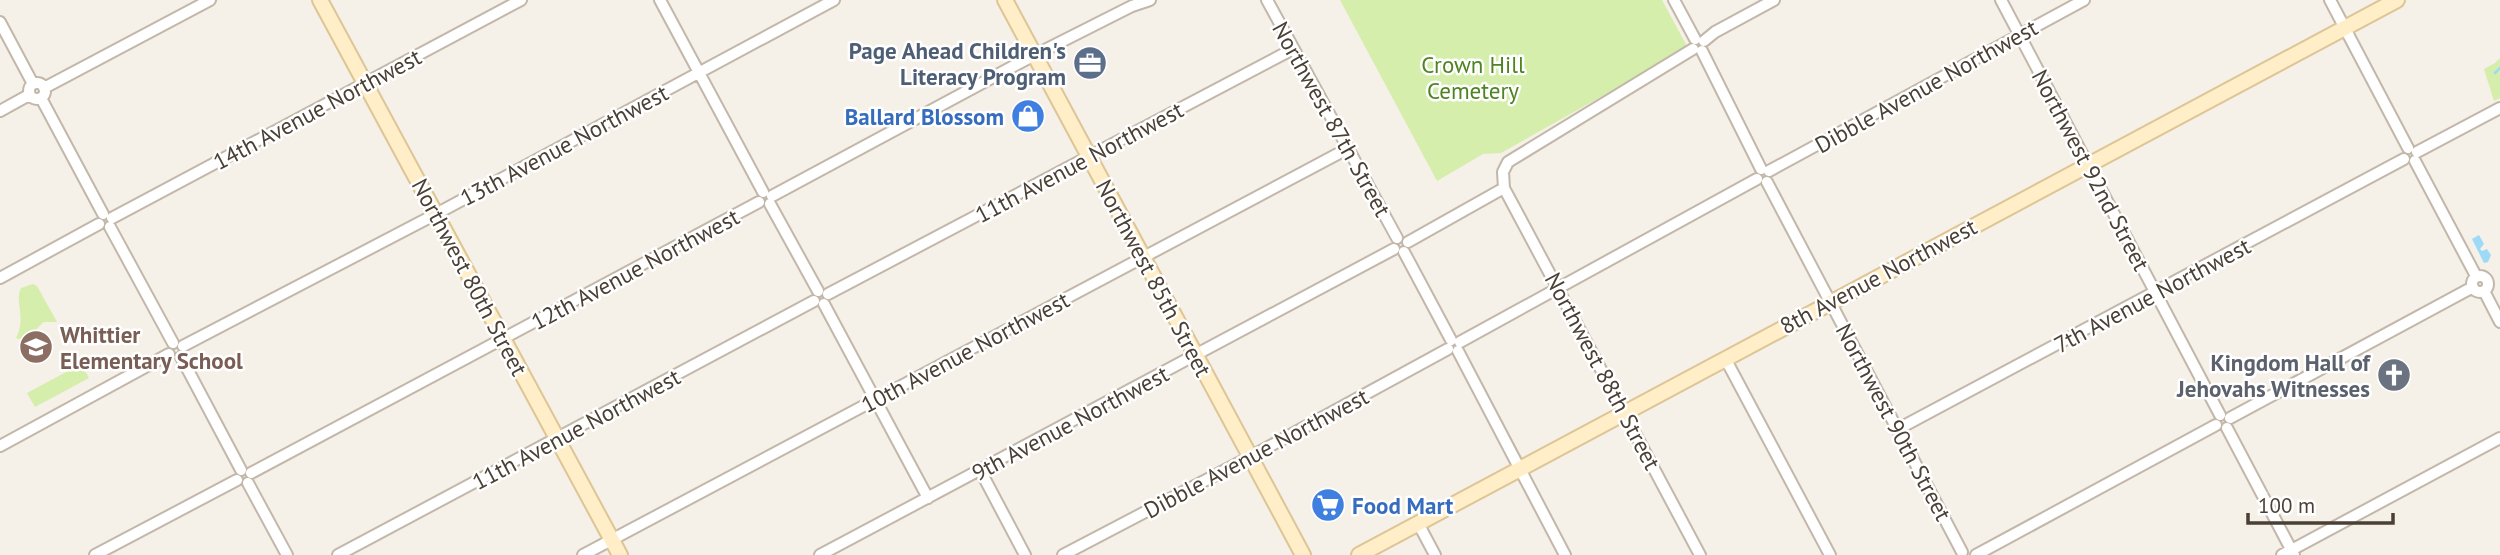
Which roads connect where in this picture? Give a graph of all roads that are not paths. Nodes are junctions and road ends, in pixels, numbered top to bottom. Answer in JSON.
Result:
{"nodes":[{"id":1,"x":210,"y":0,"type":"edge"},
{"id":2,"x":320,"y":0,"type":"edge"},
{"id":3,"x":521,"y":0,"type":"edge"},
{"id":4,"x":660,"y":0,"type":"edge"},
{"id":5,"x":834,"y":0,"type":"edge"},
{"id":6,"x":1006,"y":0,"type":"edge"},
{"id":7,"x":1150,"y":0,"type":"edge"},
{"id":8,"x":1267,"y":0,"type":"edge"},
{"id":9,"x":1674,"y":0,"type":"edge"},
{"id":10,"x":1774,"y":0,"type":"edge"},
{"id":11,"x":2001,"y":0,"type":"edge"},
{"id":12,"x":2084,"y":0,"type":"edge"},
{"id":13,"x":2330,"y":0,"type":"edge"},
{"id":14,"x":2397,"y":0,"type":"edge"},
{"id":15,"x":0,"y":22,"type":"edge"},
{"id":16,"x":2345,"y":28,"type":"junction"},
{"id":17,"x":2019,"y":34,"type":"junction"},
{"id":18,"x":1699,"y":45,"type":"junction"},
{"id":19,"x":1293,"y":50,"type":"junction"},
{"id":20,"x":1035,"y":56,"type":"junction"},
{"id":21,"x":699,"y":72,"type":"junction"},
{"id":22,"x":365,"y":83,"type":"junction"},
{"id":23,"x":37,"y":91,"type":"junction"},
{"id":24,"x":2500,"y":108,"type":"edge"},
{"id":25,"x":0,"y":111,"type":"edge"},
{"id":26,"x":1347,"y":149,"type":"junction"},
{"id":27,"x":2411,"y":155,"type":"junction"},
{"id":28,"x":1090,"y":157,"type":"junction"},
{"id":29,"x":2087,"y":164,"type":"junction"},
{"id":30,"x":1764,"y":175,"type":"junction"},
{"id":31,"x":1504,"y":188,"type":"junction"},
{"id":32,"x":766,"y":198,"type":"junction"},
{"id":33,"x":436,"y":214,"type":"junction"},
{"id":34,"x":106,"y":221,"type":"junction"},
{"id":35,"x":1401,"y":245,"type":"junction"},
{"id":36,"x":1144,"y":257,"type":"junction"},
{"id":37,"x":2500,"y":273,"type":"edge"},
{"id":38,"x":0,"y":278,"type":"edge"},
{"id":39,"x":2480,"y":284,"type":"junction"},
{"id":40,"x":1559,"y":288,"type":"junction"},
{"id":41,"x":2156,"y":294,"type":"junction"},
{"id":42,"x":821,"y":298,"type":"junction"},
{"id":43,"x":1831,"y":301,"type":"junction"},
{"id":44,"x":2500,"y":322,"type":"edge"},
{"id":45,"x":503,"y":339,"type":"junction"},
{"id":46,"x":1454,"y":345,"type":"junction"},
{"id":47,"x":176,"y":350,"type":"junction"},
{"id":48,"x":1196,"y":356,"type":"junction"},
{"id":49,"x":1726,"y":358,"type":"junction"},
{"id":50,"x":875,"y":400,"type":"junction"},
{"id":51,"x":1625,"y":412,"type":"junction"},
{"id":52,"x":2223,"y":421,"type":"junction"},
{"id":53,"x":1898,"y":429,"type":"junction"},
{"id":54,"x":2500,"y":438,"type":"edge"},
{"id":55,"x":558,"y":439,"type":"junction"},
{"id":56,"x":0,"y":446,"type":"edge"},
{"id":57,"x":1251,"y":457,"type":"junction"},
{"id":58,"x":1520,"y":469,"type":"junction"},
{"id":59,"x":980,"y":470,"type":"junction"},
{"id":60,"x":244,"y":476,"type":"junction"},
{"id":61,"x":928,"y":498,"type":"junction"},
{"id":62,"x":1418,"y":523,"type":"junction"},
{"id":63,"x":612,"y":540,"type":"junction"},
{"id":64,"x":2289,"y":553,"type":"edge"},
{"id":65,"x":1968,"y":554,"type":"edge"},
{"id":66,"x":95,"y":555,"type":"edge"},
{"id":67,"x":287,"y":555,"type":"edge"},
{"id":68,"x":338,"y":555,"type":"edge"},
{"id":69,"x":583,"y":555,"type":"edge"},
{"id":70,"x":620,"y":555,"type":"edge"},
{"id":71,"x":820,"y":555,"type":"edge"},
{"id":72,"x":1025,"y":555,"type":"edge"},
{"id":73,"x":1063,"y":555,"type":"edge"},
{"id":74,"x":1303,"y":555,"type":"edge"},
{"id":75,"x":1359,"y":555,"type":"edge"},
{"id":76,"x":1435,"y":555,"type":"edge"},
{"id":77,"x":1565,"y":555,"type":"edge"},
{"id":78,"x":1700,"y":555,"type":"edge"},
{"id":79,"x":1830,"y":555,"type":"edge"}],
"edges":[{"from":1,"to":23,"type":"street"},
{"from":2,"to":22,"type":"street","name":"Northwest 80th Street"},
{"from":3,"to":22,"type":"street","name":"14th Avenue Northwest"},
{"from":4,"to":21,"type":"street"},
{"from":5,"to":21,"type":"street","name":"13th Avenue Northwest"},
{"from":6,"to":20,"type":"street","name":"Northwest 85th Street"},
{"from":7,"to":20,"type":"street","name":"12th Avenue Northwest"},
{"from":8,"to":19,"type":"street","name":"Northwest 87th Street"},
{"from":9,"to":18,"type":"street","name":"Northwest 90th Street"},
{"from":10,"to":18,"type":"street"},
{"from":11,"to":17,"type":"street","name":"Northwest 92nd Street"},
{"from":12,"to":17,"type":"street","name":"Dibble Avenue Northwest"},
{"from":13,"to":16,"type":"street"},
{"from":14,"to":16,"type":"street","name":"8th Avenue Northwest"},
{"from":15,"to":23,"type":"street"},
{"from":16,"to":27,"type":"street"},
{"from":16,"to":29,"type":"street","name":"8th Avenue Northwest"},
{"from":17,"to":29,"type":"street","name":"Northwest 92nd Street"},
{"from":17,"to":30,"type":"street","name":"Dibble Avenue Northwest"},
{"from":18,"to":30,"type":"street","name":"Northwest 90th Street"},
{"from":18,"to":31,"type":"street"},
{"from":19,"to":26,"type":"street","name":"Northwest 87th Street"},
{"from":19,"to":28,"type":"street","name":"11th Avenue Northwest"},
{"from":20,"to":28,"type":"street","name":"Northwest 85th Street"},
{"from":20,"to":32,"type":"street","name":"12th Avenue Northwest"},
{"from":21,"to":32,"type":"street"},
{"from":21,"to":33,"type":"street","name":"13th Avenue Northwest"},
{"from":22,"to":33,"type":"street","name":"Northwest 80th Street"},
{"from":22,"to":34,"type":"street","name":"14th Avenue Northwest"},
{"from":23,"to":25,"type":"street"},
{"from":23,"to":34,"type":"street"},
{"from":24,"to":27,"type":"street","name":"7th Avenue Northwest"},
{"from":26,"to":35,"type":"street","name":"Northwest 87th Street"},
{"from":26,"to":36,"type":"street","name":"10th Avenue Northwest"},
{"from":27,"to":39,"type":"street"},
{"from":27,"to":41,"type":"street","name":"7th Avenue Northwest"},
{"from":28,"to":36,"type":"street","name":"Northwest 85th Street"},
{"from":28,"to":42,"type":"street","name":"11th Avenue Northwest"},
{"from":29,"to":41,"type":"street","name":"Northwest 92nd Street"},
{"from":29,"to":43,"type":"street","name":"8th Avenue Northwest"},
{"from":30,"to":40,"type":"street","name":"Dibble Avenue Northwest"},
{"from":30,"to":43,"type":"street","name":"Northwest 90th Street"},
{"from":31,"to":35,"type":"street","name":"9th Avenue Northwest"},
{"from":31,"to":40,"type":"street","name":"Northwest 88th Street"},
{"from":32,"to":42,"type":"street"},
{"from":32,"to":45,"type":"street","name":"12th Avenue Northwest"},
{"from":33,"to":45,"type":"street","name":"Northwest 80th Street"},
{"from":33,"to":47,"type":"street","name":"13th Avenue Northwest"},
{"from":34,"to":38,"type":"street","name":"14th Avenue Northwest"},
{"from":34,"to":47,"type":"street"},
{"from":35,"to":46,"type":"street","name":"Northwest 87th Street"},
{"from":35,"to":48,"type":"street","name":"9th Avenue Northwest"},
{"from":36,"to":48,"type":"street","name":"Northwest 85th Street"},
{"from":36,"to":50,"type":"street","name":"10th Avenue Northwest"},
{"from":37,"to":39,"type":"street"},
{"from":39,"to":44,"type":"street"},
{"from":39,"to":52,"type":"street"},
{"from":40,"to":46,"type":"street","name":"Dibble Avenue Northwest"},
{"from":40,"to":51,"type":"street","name":"Northwest 88th Street"},
{"from":41,"to":52,"type":"street","name":"Northwest 92nd Street"},
{"from":41,"to":53,"type":"street","name":"7th Avenue Northwest"},
{"from":42,"to":50,"type":"street"},
{"from":42,"to":55,"type":"street","name":"11th Avenue Northwest"},
{"from":43,"to":49,"type":"street","name":"8th Avenue Northwest"},
{"from":43,"to":53,"type":"street","name":"Northwest 90th Street"},
{"from":45,"to":55,"type":"street","name":"Northwest 80th Street"},
{"from":45,"to":60,"type":"street","name":"12th Avenue Northwest"},
{"from":46,"to":57,"type":"street","name":"Dibble Avenue Northwest"},
{"from":46,"to":58,"type":"street","name":"Northwest 87th Street"},
{"from":47,"to":56,"type":"street","name":"13th Avenue Northwest"},
{"from":47,"to":60,"type":"street"},
{"from":48,"to":57,"type":"street","name":"Northwest 85th Street"},
{"from":48,"to":59,"type":"street","name":"9th Avenue Northwest"},
{"from":49,"to":51,"type":"street","name":"8th Avenue Northwest"},
{"from":49,"to":79,"type":"street"},
{"from":50,"to":61,"type":"street"},
{"from":50,"to":63,"type":"street","name":"10th Avenue Northwest"},
{"from":51,"to":58,"type":"street","name":"8th Avenue Northwest"},
{"from":51,"to":78,"type":"street","name":"Northwest 88th Street"},
{"from":52,"to":64,"type":"street","name":"Northwest 92nd Street"},
{"from":52,"to":65,"type":"street"},
{"from":53,"to":65,"type":"street","name":"Northwest 90th Street"},
{"from":54,"to":64,"type":"street"},
{"from":55,"to":63,"type":"street","name":"Northwest 80th Street"},
{"from":55,"to":68,"type":"street","name":"11th Avenue Northwest"},
{"from":57,"to":73,"type":"street","name":"Dibble Avenue Northwest"},
{"from":57,"to":74,"type":"street","name":"Northwest 85th Street"},
{"from":58,"to":62,"type":"street","name":"8th Avenue Northwest"},
{"from":58,"to":77,"type":"street","name":"Northwest 87th Street"},
{"from":59,"to":61,"type":"street","name":"9th Avenue Northwest"},
{"from":59,"to":72,"type":"street"},
{"from":60,"to":66,"type":"street","name":"12th Avenue Northwest"},
{"from":60,"to":67,"type":"street"},
{"from":61,"to":71,"type":"street","name":"9th Avenue Northwest"},
{"from":62,"to":75,"type":"street","name":"8th Avenue Northwest"},
{"from":62,"to":76,"type":"street"},
{"from":63,"to":69,"type":"street","name":"10th Avenue Northwest"},
{"from":63,"to":70,"type":"street","name":"Northwest 80th Street"}]}
